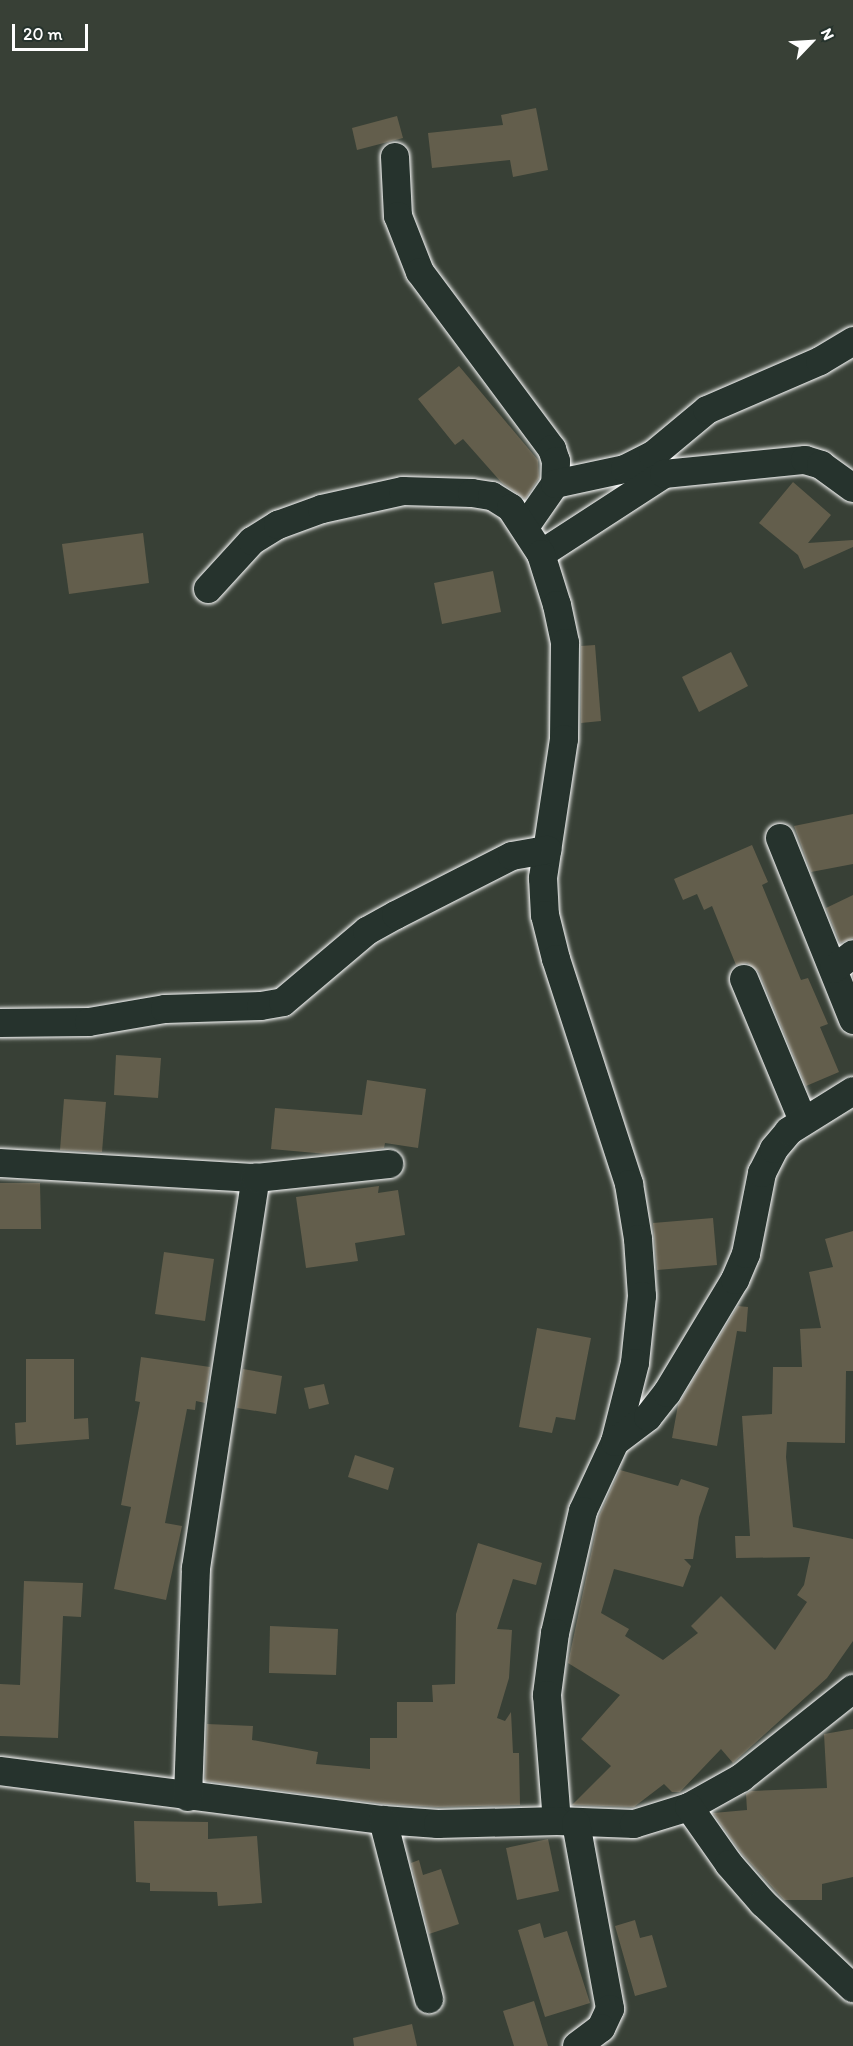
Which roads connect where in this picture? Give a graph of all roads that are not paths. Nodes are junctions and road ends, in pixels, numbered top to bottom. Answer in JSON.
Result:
{"nodes":[{"id":1,"x":395,"y":157,"type":"dead end"},
{"id":2,"x":853,"y":341,"type":"edge"},
{"id":3,"x":555,"y":484,"type":"junction"},
{"id":4,"x":853,"y":488,"type":"edge"},
{"id":5,"x":525,"y":527,"type":"junction"},
{"id":6,"x":541,"y":554,"type":"junction"},
{"id":7,"x":208,"y":589,"type":"dead end"},
{"id":8,"x":780,"y":838,"type":"dead end"},
{"id":9,"x":547,"y":850,"type":"junction"},
{"id":10,"x":843,"y":962,"type":"edge"},
{"id":11,"x":744,"y":979,"type":"dead end"},
{"id":12,"x":853,"y":1020,"type":"edge"},
{"id":13,"x":0,"y":1023,"type":"edge"},
{"id":14,"x":853,"y":1091,"type":"edge"},
{"id":15,"x":803,"y":1121,"type":"junction"},
{"id":16,"x":0,"y":1163,"type":"edge"},
{"id":17,"x":389,"y":1164,"type":"dead end"},
{"id":18,"x":256,"y":1178,"type":"junction"},
{"id":19,"x":615,"y":1442,"type":"junction"},
{"id":20,"x":853,"y":1689,"type":"edge"},
{"id":21,"x":0,"y":1771,"type":"edge"},
{"id":22,"x":188,"y":1797,"type":"junction"},
{"id":23,"x":689,"y":1807,"type":"junction"},
{"id":24,"x":383,"y":1820,"type":"junction"},
{"id":25,"x":566,"y":1822,"type":"junction"},
{"id":26,"x":853,"y":1988,"type":"edge"},
{"id":27,"x":429,"y":1999,"type":"dead end"},
{"id":28,"x":583,"y":2045,"type":"edge"}],
"edges":[{"from":1,"to":3,"type":"street"},
{"from":2,"to":3,"type":"street"},
{"from":3,"to":5,"type":"street"},
{"from":4,"to":6,"type":"street"},
{"from":5,"to":6,"type":"street"},
{"from":5,"to":7,"type":"street"},
{"from":6,"to":9,"type":"street"},
{"from":8,"to":10,"type":"street"},
{"from":9,"to":13,"type":"street"},
{"from":9,"to":19,"type":"street"},
{"from":10,"to":12,"type":"street"},
{"from":11,"to":15,"type":"street"},
{"from":14,"to":15,"type":"street"},
{"from":15,"to":19,"type":"street"},
{"from":16,"to":18,"type":"street"},
{"from":17,"to":18,"type":"street"},
{"from":18,"to":22,"type":"street"},
{"from":19,"to":25,"type":"street"},
{"from":20,"to":23,"type":"street"},
{"from":21,"to":22,"type":"street"},
{"from":22,"to":24,"type":"street"},
{"from":23,"to":25,"type":"street"},
{"from":23,"to":26,"type":"street"},
{"from":24,"to":25,"type":"street"},
{"from":24,"to":27,"type":"street"},
{"from":25,"to":28,"type":"street"}]}
